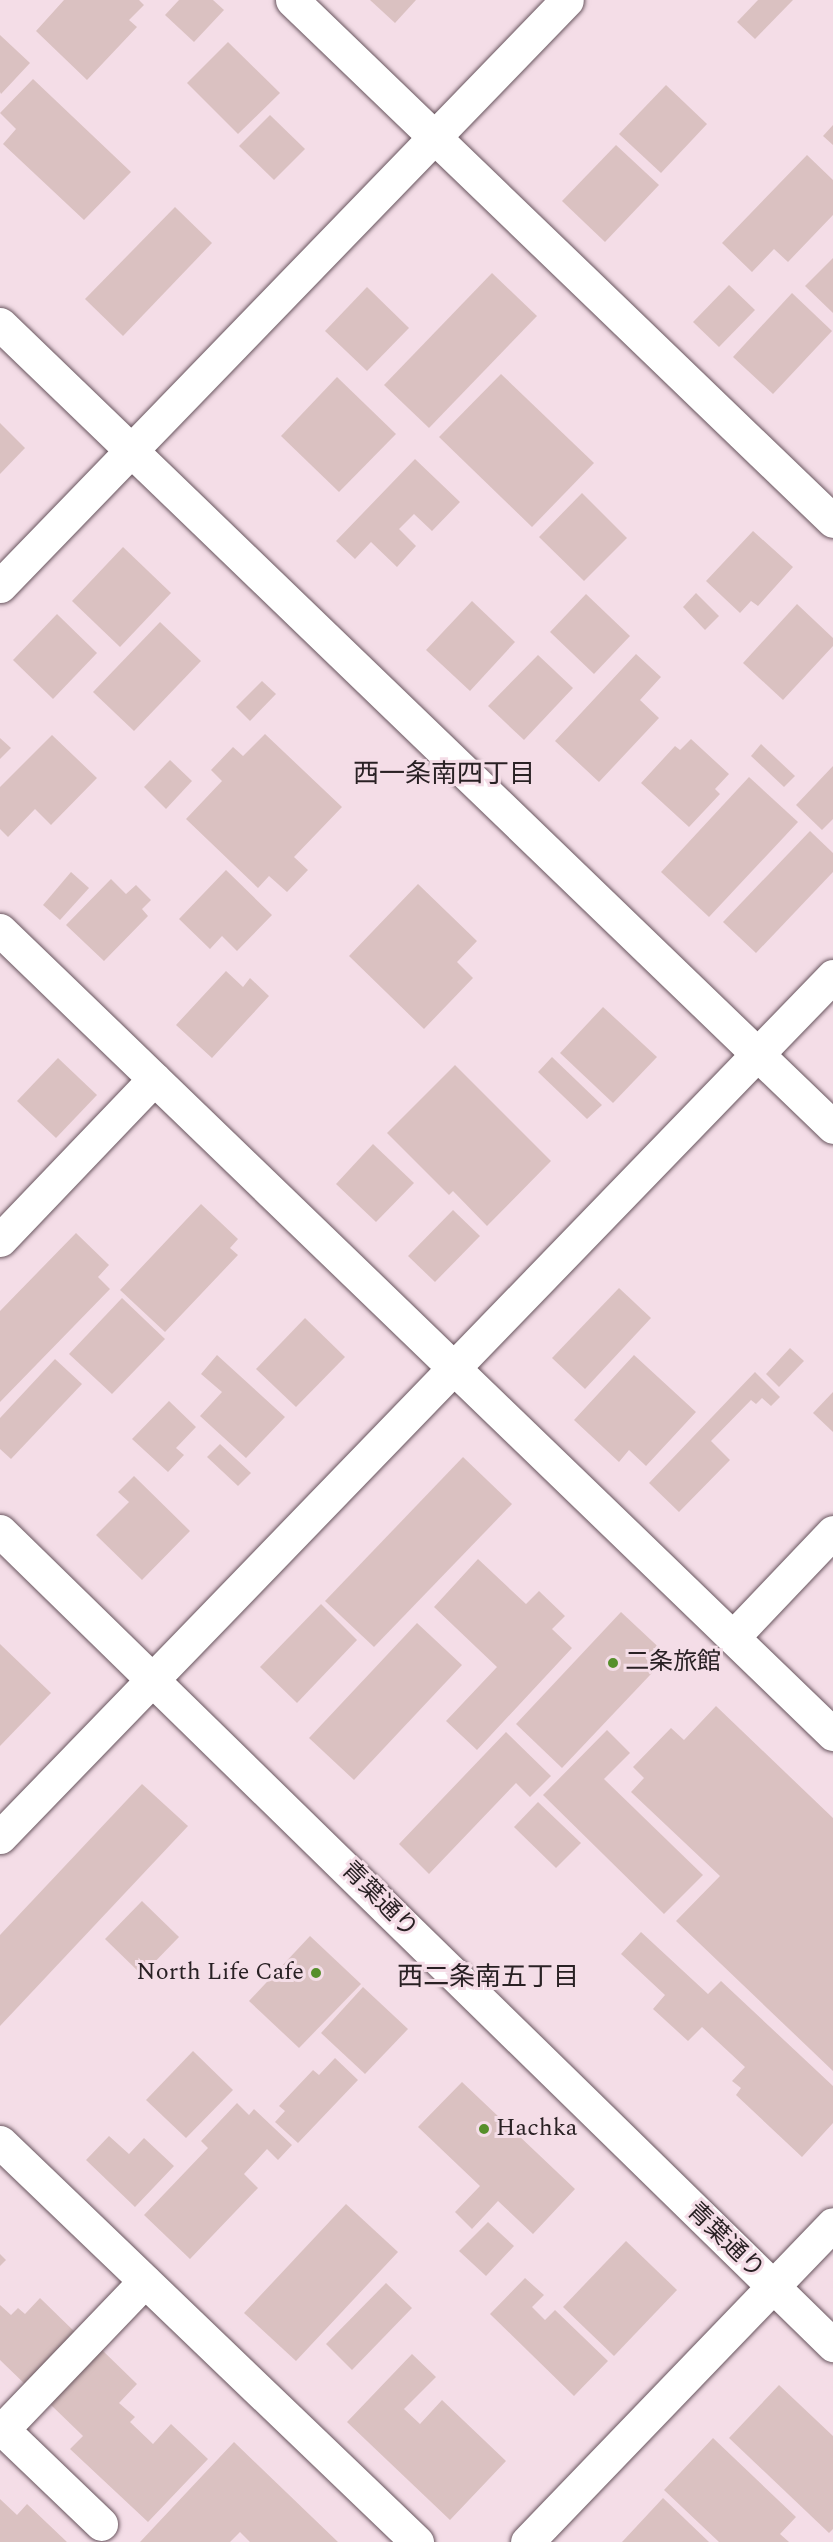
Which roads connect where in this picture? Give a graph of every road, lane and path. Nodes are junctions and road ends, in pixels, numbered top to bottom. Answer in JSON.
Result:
{"nodes":[{"id":1,"x":292,"y":0,"type":"edge"},
{"id":2,"x":567,"y":0,"type":"edge"},
{"id":3,"x":434,"y":137,"type":"junction"},
{"id":4,"x":0,"y":324,"type":"edge"},
{"id":5,"x":133,"y":452,"type":"junction"},
{"id":6,"x":833,"y":521,"type":"edge"},
{"id":7,"x":0,"y":586,"type":"edge"},
{"id":8,"x":0,"y":930,"type":"edge"},
{"id":9,"x":833,"y":976,"type":"edge"},
{"id":10,"x":756,"y":1053,"type":"junction"},
{"id":11,"x":154,"y":1079,"type":"junction"},
{"id":12,"x":833,"y":1127,"type":"edge"},
{"id":13,"x":0,"y":1240,"type":"edge"},
{"id":14,"x":452,"y":1368,"type":"junction"},
{"id":15,"x":0,"y":1531,"type":"edge"},
{"id":16,"x":833,"y":1532,"type":"edge"},
{"id":17,"x":733,"y":1637,"type":"junction"},
{"id":18,"x":151,"y":1677,"type":"junction"},
{"id":19,"x":833,"y":1734,"type":"edge"},
{"id":20,"x":0,"y":1837,"type":"edge"},
{"id":21,"x":0,"y":2142,"type":"edge"},
{"id":22,"x":833,"y":2224,"type":"edge"},
{"id":23,"x":145,"y":2281,"type":"junction"},
{"id":24,"x":772,"y":2287,"type":"junction"},
{"id":25,"x":833,"y":2345,"type":"edge"},
{"id":26,"x":1,"y":2429,"type":"edge"},
{"id":27,"x":101,"y":2524,"type":"dead end"},
{"id":28,"x":417,"y":2542,"type":"edge"},
{"id":29,"x":527,"y":2542,"type":"edge"}],
"edges":[{"from":1,"to":3,"type":"street"},
{"from":2,"to":3,"type":"street"},
{"from":3,"to":5,"type":"street"},
{"from":3,"to":6,"type":"street"},
{"from":4,"to":5,"type":"street"},
{"from":5,"to":7,"type":"street"},
{"from":5,"to":10,"type":"street"},
{"from":8,"to":11,"type":"street"},
{"from":9,"to":10,"type":"street"},
{"from":10,"to":12,"type":"street"},
{"from":10,"to":14,"type":"street"},
{"from":11,"to":13,"type":"street"},
{"from":11,"to":14,"type":"street"},
{"from":14,"to":17,"type":"street"},
{"from":14,"to":18,"type":"street"},
{"from":15,"to":18,"type":"street","name":"青葉通り"},
{"from":16,"to":17,"type":"street"},
{"from":17,"to":19,"type":"street"},
{"from":18,"to":20,"type":"street"},
{"from":18,"to":24,"type":"street","name":"青葉通り"},
{"from":21,"to":23,"type":"street"},
{"from":22,"to":24,"type":"street"},
{"from":23,"to":26,"type":"street"},
{"from":23,"to":28,"type":"street"},
{"from":24,"to":25,"type":"street","name":"青葉通り"},
{"from":24,"to":29,"type":"street"},
{"from":26,"to":27,"type":"street"}]}
